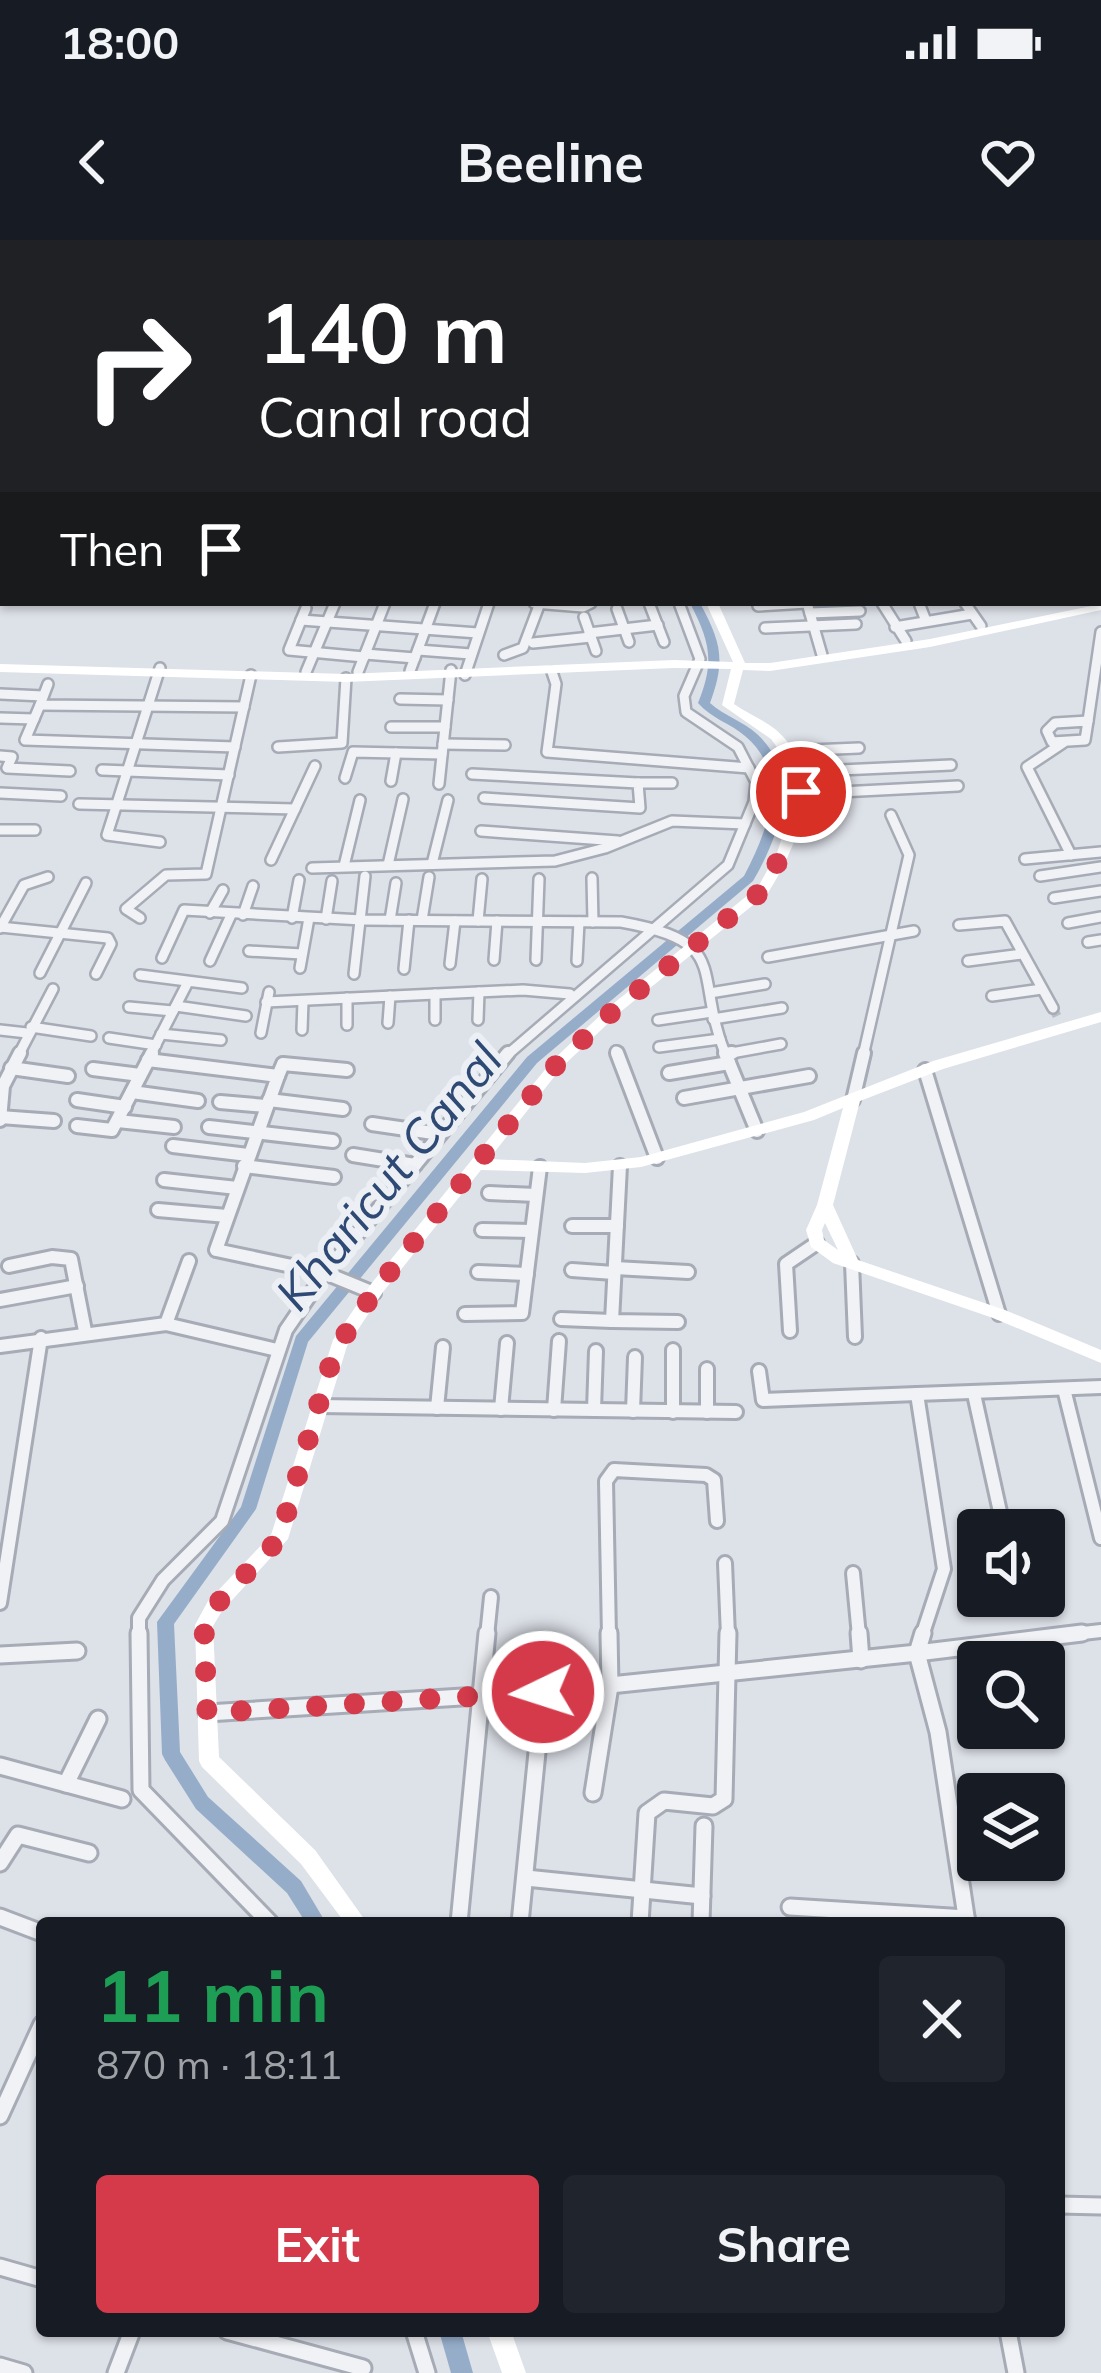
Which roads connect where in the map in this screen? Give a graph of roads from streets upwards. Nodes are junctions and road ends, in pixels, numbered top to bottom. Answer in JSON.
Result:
{"nodes":[{"id":1,"x":334,"y":606,"type":"edge"},
{"id":2,"x":385,"y":606,"type":"edge"},
{"id":3,"x":434,"y":606,"type":"edge"},
{"id":4,"x":488,"y":606,"type":"edge"},
{"id":5,"x":537,"y":606,"type":"edge"},
{"id":6,"x":651,"y":606,"type":"edge"},
{"id":7,"x":680,"y":606,"type":"edge"},
{"id":8,"x":713,"y":606,"type":"edge"},
{"id":9,"x":758,"y":606,"type":"edge"},
{"id":10,"x":884,"y":606,"type":"edge"},
{"id":11,"x":920,"y":606,"type":"edge"},
{"id":12,"x":967,"y":606,"type":"edge"},
{"id":13,"x":1101,"y":606,"type":"edge"},
{"id":14,"x":808,"y":607,"type":"edge"},
{"id":15,"x":306,"y":608,"type":"dead end"},
{"id":16,"x":617,"y":609,"type":"dead end"},
{"id":17,"x":860,"y":611,"type":"dead end"},
{"id":18,"x":972,"y":614,"type":"junction"},
{"id":19,"x":584,"y":617,"type":"dead end"},
{"id":20,"x":301,"y":620,"type":"junction"},
{"id":21,"x":926,"y":620,"type":"junction"},
{"id":22,"x":327,"y":622,"type":"junction"},
{"id":23,"x":856,"y":624,"type":"dead end"},
{"id":24,"x":376,"y":626,"type":"junction"},
{"id":25,"x":658,"y":626,"type":"junction"},
{"id":26,"x":813,"y":626,"type":"junction"},
{"id":27,"x":981,"y":626,"type":"junction"},
{"id":28,"x":895,"y":627,"type":"junction"},
{"id":29,"x":765,"y":628,"type":"dead end"},
{"id":30,"x":425,"y":629,"type":"junction"},
{"id":31,"x":624,"y":629,"type":"junction"},
{"id":32,"x":1101,"y":632,"type":"edge"},
{"id":33,"x":478,"y":633,"type":"junction"},
{"id":34,"x":590,"y":635,"type":"junction"},
{"id":35,"x":906,"y":640,"type":"junction"},
{"id":36,"x":664,"y":641,"type":"dead end"},
{"id":37,"x":629,"y":642,"type":"dead end"},
{"id":38,"x":533,"y":643,"type":"dead end"},
{"id":39,"x":314,"y":654,"type":"junction"},
{"id":40,"x":471,"y":654,"type":"junction"},
{"id":41,"x":504,"y":655,"type":"dead end"},
{"id":42,"x":822,"y":655,"type":"junction"},
{"id":43,"x":364,"y":656,"type":"junction"},
{"id":44,"x":597,"y":656,"type":"junction"},
{"id":45,"x":414,"y":660,"type":"junction"},
{"id":46,"x":700,"y":661,"type":"junction"},
{"id":47,"x":736,"y":663,"type":"junction"},
{"id":48,"x":0,"y":666,"type":"edge"},
{"id":49,"x":159,"y":670,"type":"junction"},
{"id":50,"x":306,"y":672,"type":"junction"},
{"id":51,"x":552,"y":672,"type":"junction"},
{"id":52,"x":458,"y":673,"type":"junction"},
{"id":53,"x":251,"y":675,"type":"junction"},
{"id":54,"x":352,"y":675,"type":"junction"},
{"id":55,"x":0,"y":694,"type":"edge"},
{"id":56,"x":43,"y":695,"type":"junction"},
{"id":57,"x":400,"y":699,"type":"dead end"},
{"id":58,"x":448,"y":700,"type":"junction"},
{"id":59,"x":148,"y":706,"type":"junction"},
{"id":60,"x":244,"y":707,"type":"junction"},
{"id":61,"x":0,"y":718,"type":"edge"},
{"id":62,"x":34,"y":719,"type":"junction"},
{"id":63,"x":1088,"y":721,"type":"junction"},
{"id":64,"x":391,"y":727,"type":"dead end"},
{"id":65,"x":445,"y":727,"type":"junction"},
{"id":66,"x":1063,"y":743,"type":"junction"},
{"id":67,"x":136,"y":744,"type":"junction"},
{"id":68,"x":505,"y":745,"type":"dead end"},
{"id":69,"x":235,"y":747,"type":"junction"},
{"id":70,"x":278,"y":747,"type":"dead end"},
{"id":71,"x":859,"y":748,"type":"dead end"},
{"id":72,"x":442,"y":749,"type":"junction"},
{"id":73,"x":786,"y":752,"type":"junction"},
{"id":74,"x":396,"y":753,"type":"junction"},
{"id":75,"x":0,"y":756,"type":"edge"},
{"id":76,"x":951,"y":765,"type":"dead end"},
{"id":77,"x":315,"y":766,"type":"dead end"},
{"id":78,"x":749,"y":768,"type":"junction"},
{"id":79,"x":102,"y":770,"type":"dead end"},
{"id":80,"x":70,"y":771,"type":"dead end"},
{"id":81,"x":128,"y":771,"type":"junction"},
{"id":82,"x":796,"y":772,"type":"junction"},
{"id":83,"x":472,"y":774,"type":"dead end"},
{"id":84,"x":229,"y":775,"type":"junction"},
{"id":85,"x":345,"y":778,"type":"dead end"},
{"id":86,"x":391,"y":781,"type":"dead end"},
{"id":87,"x":672,"y":783,"type":"dead end"},
{"id":88,"x":439,"y":784,"type":"dead end"},
{"id":89,"x":638,"y":784,"type":"junction"},
{"id":90,"x":958,"y":786,"type":"dead end"},
{"id":91,"x":0,"y":793,"type":"edge"},
{"id":92,"x":801,"y":794,"type":"junction"},
{"id":93,"x":61,"y":796,"type":"dead end"},
{"id":94,"x":484,"y":798,"type":"dead end"},
{"id":95,"x":403,"y":799,"type":"dead end"},
{"id":96,"x":360,"y":800,"type":"dead end"},
{"id":97,"x":448,"y":800,"type":"dead end"},
{"id":98,"x":79,"y":804,"type":"dead end"},
{"id":99,"x":117,"y":805,"type":"junction"},
{"id":100,"x":221,"y":807,"type":"junction"},
{"id":101,"x":640,"y":808,"type":"junction"},
{"id":102,"x":295,"y":809,"type":"junction"},
{"id":103,"x":891,"y":815,"type":"dead end"},
{"id":104,"x":745,"y":824,"type":"junction"},
{"id":105,"x":0,"y":830,"type":"edge"},
{"id":106,"x":35,"y":830,"type":"dead end"},
{"id":107,"x":481,"y":831,"type":"dead end"},
{"id":108,"x":648,"y":833,"type":"junction"},
{"id":109,"x":160,"y":842,"type":"dead end"},
{"id":110,"x":622,"y":842,"type":"junction"},
{"id":111,"x":1071,"y":855,"type":"junction"},
{"id":112,"x":1025,"y":859,"type":"dead end"},
{"id":113,"x":1099,"y":859,"type":"edge"},
{"id":114,"x":271,"y":860,"type":"dead end"},
{"id":115,"x":432,"y":864,"type":"junction"},
{"id":116,"x":388,"y":865,"type":"junction"},
{"id":117,"x":344,"y":866,"type":"junction"},
{"id":118,"x":312,"y":868,"type":"dead end"},
{"id":119,"x":365,"y":876,"type":"dead end"},
{"id":120,"x":1040,"y":876,"type":"dead end"},
{"id":121,"x":48,"y":877,"type":"dead end"},
{"id":122,"x":429,"y":878,"type":"dead end"},
{"id":123,"x":592,"y":878,"type":"dead end"},
{"id":124,"x":482,"y":879,"type":"dead end"},
{"id":125,"x":539,"y":879,"type":"dead end"},
{"id":126,"x":299,"y":880,"type":"dead end"},
{"id":127,"x":332,"y":881,"type":"dead end"},
{"id":128,"x":86,"y":883,"type":"dead end"},
{"id":129,"x":396,"y":883,"type":"dead end"},
{"id":130,"x":253,"y":886,"type":"dead end"},
{"id":131,"x":223,"y":890,"type":"dead end"},
{"id":132,"x":1101,"y":892,"type":"edge"},
{"id":133,"x":1054,"y":898,"type":"dead end"},
{"id":134,"x":210,"y":913,"type":"junction"},
{"id":135,"x":237,"y":915,"type":"junction"},
{"id":136,"x":1101,"y":917,"type":"edge"},
{"id":137,"x":140,"y":918,"type":"dead end"},
{"id":138,"x":292,"y":918,"type":"junction"},
{"id":139,"x":309,"y":918,"type":"junction"},
{"id":140,"x":326,"y":919,"type":"junction"},
{"id":141,"x":362,"y":920,"type":"junction"},
{"id":142,"x":390,"y":920,"type":"junction"},
{"id":143,"x":416,"y":920,"type":"junction"},
{"id":144,"x":455,"y":921,"type":"junction"},
{"id":145,"x":478,"y":921,"type":"junction"},
{"id":146,"x":497,"y":921,"type":"junction"},
{"id":147,"x":539,"y":921,"type":"junction"},
{"id":148,"x":586,"y":922,"type":"junction"},
{"id":149,"x":1068,"y":922,"type":"dead end"},
{"id":150,"x":959,"y":925,"type":"dead end"},
{"id":151,"x":0,"y":927,"type":"edge"},
{"id":152,"x":654,"y":928,"type":"junction"},
{"id":153,"x":914,"y":931,"type":"dead end"},
{"id":154,"x":61,"y":932,"type":"junction"},
{"id":155,"x":891,"y":934,"type":"junction"},
{"id":156,"x":691,"y":945,"type":"junction"},
{"id":157,"x":249,"y":951,"type":"dead end"},
{"id":158,"x":302,"y":954,"type":"junction"},
{"id":159,"x":1022,"y":954,"type":"junction"},
{"id":160,"x":768,"y":957,"type":"dead end"},
{"id":161,"x":162,"y":958,"type":"dead end"},
{"id":162,"x":494,"y":960,"type":"dead end"},
{"id":163,"x":536,"y":960,"type":"dead end"},
{"id":164,"x":210,"y":961,"type":"dead end"},
{"id":165,"x":577,"y":961,"type":"dead end"},
{"id":166,"x":968,"y":961,"type":"dead end"},
{"id":167,"x":450,"y":964,"type":"dead end"},
{"id":168,"x":300,"y":968,"type":"dead end"},
{"id":169,"x":404,"y":969,"type":"dead end"},
{"id":170,"x":40,"y":973,"type":"dead end"},
{"id":171,"x":96,"y":974,"type":"dead end"},
{"id":172,"x":354,"y":974,"type":"dead end"},
{"id":173,"x":140,"y":976,"type":"dead end"},
{"id":174,"x":188,"y":982,"type":"junction"},
{"id":175,"x":765,"y":984,"type":"dead end"},
{"id":176,"x":242,"y":988,"type":"dead end"},
{"id":177,"x":53,"y":989,"type":"dead end"},
{"id":178,"x":529,"y":989,"type":"junction"},
{"id":179,"x":1042,"y":989,"type":"junction"},
{"id":180,"x":479,"y":992,"type":"junction"},
{"id":181,"x":710,"y":993,"type":"junction"},
{"id":182,"x":435,"y":994,"type":"junction"},
{"id":183,"x":570,"y":994,"type":"junction"},
{"id":184,"x":390,"y":996,"type":"junction"},
{"id":185,"x":992,"y":996,"type":"dead end"},
{"id":186,"x":347,"y":998,"type":"junction"},
{"id":187,"x":303,"y":1000,"type":"junction"},
{"id":188,"x":129,"y":1007,"type":"dead end"},
{"id":189,"x":526,"y":1007,"type":"dead end"},
{"id":190,"x":174,"y":1008,"type":"junction"},
{"id":191,"x":782,"y":1008,"type":"dead end"},
{"id":192,"x":712,"y":1015,"type":"junction"},
{"id":193,"x":246,"y":1016,"type":"dead end"},
{"id":194,"x":1101,"y":1017,"type":"edge"},
{"id":195,"x":478,"y":1019,"type":"dead end"},
{"id":196,"x":658,"y":1019,"type":"dead end"},
{"id":197,"x":1059,"y":1019,"type":"junction"},
{"id":198,"x":435,"y":1020,"type":"dead end"},
{"id":199,"x":388,"y":1023,"type":"dead end"},
{"id":200,"x":347,"y":1025,"type":"dead end"},
{"id":201,"x":0,"y":1030,"type":"edge"},
{"id":202,"x":29,"y":1030,"type":"junction"},
{"id":203,"x":302,"y":1030,"type":"dead end"},
{"id":204,"x":261,"y":1034,"type":"dead end"},
{"id":205,"x":91,"y":1036,"type":"dead end"},
{"id":206,"x":109,"y":1038,"type":"dead end"},
{"id":207,"x":158,"y":1039,"type":"junction"},
{"id":208,"x":720,"y":1039,"type":"junction"},
{"id":209,"x":221,"y":1040,"type":"dead end"},
{"id":210,"x":781,"y":1044,"type":"dead end"},
{"id":211,"x":659,"y":1047,"type":"dead end"},
{"id":212,"x":616,"y":1051,"type":"dead end"},
{"id":213,"x":728,"y":1058,"type":"junction"},
{"id":214,"x":148,"y":1060,"type":"junction"},
{"id":215,"x":11,"y":1068,"type":"junction"},
{"id":216,"x":93,"y":1069,"type":"dead end"},
{"id":217,"x":347,"y":1070,"type":"dead end"},
{"id":218,"x":925,"y":1070,"type":"junction"},
{"id":219,"x":669,"y":1073,"type":"dead end"},
{"id":220,"x":68,"y":1076,"type":"dead end"},
{"id":221,"x":140,"y":1076,"type":"junction"},
{"id":222,"x":278,"y":1076,"type":"junction"},
{"id":223,"x":808,"y":1076,"type":"dead end"},
{"id":224,"x":740,"y":1090,"type":"junction"},
{"id":225,"x":132,"y":1092,"type":"junction"},
{"id":226,"x":684,"y":1098,"type":"dead end"},
{"id":227,"x":77,"y":1100,"type":"dead end"},
{"id":228,"x":853,"y":1100,"type":"junction"},
{"id":229,"x":198,"y":1101,"type":"dead end"},
{"id":230,"x":220,"y":1102,"type":"dead end"},
{"id":231,"x":267,"y":1103,"type":"junction"},
{"id":232,"x":124,"y":1107,"type":"junction"},
{"id":233,"x":343,"y":1109,"type":"dead end"},
{"id":234,"x":0,"y":1119,"type":"edge"},
{"id":235,"x":54,"y":1121,"type":"dead end"},
{"id":236,"x":118,"y":1121,"type":"junction"},
{"id":237,"x":372,"y":1124,"type":"dead end"},
{"id":238,"x":77,"y":1126,"type":"dead end"},
{"id":239,"x":174,"y":1127,"type":"dead end"},
{"id":240,"x":209,"y":1127,"type":"dead end"},
{"id":241,"x":758,"y":1131,"type":"junction"},
{"id":242,"x":256,"y":1132,"type":"junction"},
{"id":243,"x":440,"y":1134,"type":"junction"},
{"id":244,"x":333,"y":1141,"type":"dead end"},
{"id":245,"x":173,"y":1146,"type":"dead end"},
{"id":246,"x":353,"y":1155,"type":"dead end"},
{"id":247,"x":657,"y":1158,"type":"junction"},
{"id":248,"x":246,"y":1160,"type":"junction"},
{"id":249,"x":477,"y":1164,"type":"junction"},
{"id":250,"x":415,"y":1166,"type":"junction"},
{"id":251,"x":620,"y":1166,"type":"junction"},
{"id":252,"x":540,"y":1168,"type":"junction"},
{"id":253,"x":334,"y":1177,"type":"dead end"},
{"id":254,"x":164,"y":1180,"type":"dead end"},
{"id":255,"x":237,"y":1188,"type":"junction"},
{"id":256,"x":488,"y":1193,"type":"dead end"},
{"id":257,"x":536,"y":1195,"type":"junction"},
{"id":258,"x":825,"y":1205,"type":"junction"},
{"id":259,"x":158,"y":1210,"type":"dead end"},
{"id":260,"x":227,"y":1216,"type":"junction"},
{"id":261,"x":572,"y":1226,"type":"dead end"},
{"id":262,"x":617,"y":1226,"type":"junction"},
{"id":263,"x":482,"y":1230,"type":"dead end"},
{"id":264,"x":532,"y":1231,"type":"junction"},
{"id":265,"x":817,"y":1243,"type":"junction"},
{"id":266,"x":189,"y":1262,"type":"dead end"},
{"id":267,"x":852,"y":1263,"type":"junction"},
{"id":268,"x":9,"y":1266,"type":"dead end"},
{"id":269,"x":572,"y":1270,"type":"dead end"},
{"id":270,"x":615,"y":1270,"type":"junction"},
{"id":271,"x":478,"y":1272,"type":"dead end"},
{"id":272,"x":688,"y":1272,"type":"dead end"},
{"id":273,"x":526,"y":1274,"type":"junction"},
{"id":274,"x":328,"y":1275,"type":"junction"},
{"id":275,"x":77,"y":1286,"type":"junction"},
{"id":276,"x":369,"y":1292,"type":"junction"},
{"id":277,"x":0,"y":1300,"type":"edge"},
{"id":278,"x":465,"y":1314,"type":"dead end"},
{"id":279,"x":999,"y":1315,"type":"junction"},
{"id":280,"x":561,"y":1319,"type":"dead end"},
{"id":281,"x":612,"y":1321,"type":"junction"},
{"id":282,"x":678,"y":1322,"type":"dead end"},
{"id":283,"x":166,"y":1324,"type":"junction"},
{"id":284,"x":790,"y":1330,"type":"dead end"},
{"id":285,"x":86,"y":1331,"type":"junction"},
{"id":286,"x":41,"y":1337,"type":"junction"},
{"id":287,"x":855,"y":1337,"type":"dead end"},
{"id":288,"x":559,"y":1341,"type":"dead end"},
{"id":289,"x":507,"y":1343,"type":"dead end"},
{"id":290,"x":0,"y":1346,"type":"edge"},
{"id":291,"x":443,"y":1347,"type":"dead end"},
{"id":292,"x":277,"y":1350,"type":"junction"},
{"id":293,"x":673,"y":1350,"type":"dead end"},
{"id":294,"x":596,"y":1352,"type":"dead end"},
{"id":295,"x":635,"y":1357,"type":"dead end"},
{"id":296,"x":1101,"y":1357,"type":"edge"},
{"id":297,"x":707,"y":1369,"type":"dead end"},
{"id":298,"x":759,"y":1371,"type":"dead end"},
{"id":299,"x":1101,"y":1387,"type":"edge"},
{"id":300,"x":1064,"y":1389,"type":"junction"},
{"id":301,"x":917,"y":1394,"type":"junction"},
{"id":302,"x":974,"y":1394,"type":"junction"},
{"id":303,"x":320,"y":1406,"type":"junction"},
{"id":304,"x":437,"y":1408,"type":"junction"},
{"id":305,"x":501,"y":1409,"type":"junction"},
{"id":306,"x":554,"y":1410,"type":"junction"},
{"id":307,"x":594,"y":1410,"type":"junction"},
{"id":308,"x":633,"y":1411,"type":"junction"},
{"id":309,"x":673,"y":1412,"type":"junction"},
{"id":310,"x":707,"y":1412,"type":"junction"},
{"id":311,"x":736,"y":1412,"type":"dead end"},
{"id":312,"x":999,"y":1509,"type":"edge"},
{"id":313,"x":717,"y":1521,"type":"dead end"},
{"id":314,"x":6,"y":1531,"type":"edge"},
{"id":315,"x":1101,"y":1538,"type":"edge"},
{"id":316,"x":725,"y":1563,"type":"dead end"},
{"id":317,"x":854,"y":1573,"type":"dead end"},
{"id":318,"x":2,"y":1580,"type":"edge"},
{"id":319,"x":491,"y":1597,"type":"dead end"},
{"id":320,"x":0,"y":1603,"type":"edge"},
{"id":321,"x":1101,"y":1631,"type":"edge"},
{"id":322,"x":77,"y":1651,"type":"dead end"},
{"id":323,"x":917,"y":1653,"type":"junction"},
{"id":324,"x":0,"y":1655,"type":"edge"},
{"id":325,"x":861,"y":1660,"type":"junction"},
{"id":326,"x":730,"y":1673,"type":"junction"},
{"id":327,"x":610,"y":1686,"type":"junction"},
{"id":328,"x":543,"y":1692,"type":"junction"},
{"id":329,"x":483,"y":1696,"type":"junction"},
{"id":330,"x":207,"y":1713,"type":"junction"},
{"id":331,"x":98,"y":1719,"type":"dead end"},
{"id":332,"x":0,"y":1766,"type":"edge"},
{"id":333,"x":66,"y":1784,"type":"junction"},
{"id":334,"x":593,"y":1793,"type":"dead end"},
{"id":335,"x":122,"y":1799,"type":"dead end"},
{"id":336,"x":704,"y":1826,"type":"dead end"},
{"id":337,"x":89,"y":1853,"type":"dead end"},
{"id":338,"x":0,"y":1862,"type":"edge"},
{"id":339,"x":526,"y":1878,"type":"junction"},
{"id":340,"x":644,"y":1890,"type":"junction"},
{"id":341,"x":702,"y":1896,"type":"junction"},
{"id":342,"x":790,"y":1906,"type":"dead end"},
{"id":343,"x":0,"y":1917,"type":"edge"},
{"id":344,"x":264,"y":1917,"type":"edge"},
{"id":345,"x":353,"y":1917,"type":"edge"},
{"id":346,"x":460,"y":1917,"type":"edge"},
{"id":347,"x":521,"y":1917,"type":"edge"},
{"id":348,"x":641,"y":1917,"type":"edge"},
{"id":349,"x":701,"y":1917,"type":"edge"},
{"id":350,"x":929,"y":1917,"type":"edge"},
{"id":351,"x":967,"y":1917,"type":"edge"},
{"id":352,"x":36,"y":1931,"type":"edge"},
{"id":353,"x":36,"y":2037,"type":"edge"},
{"id":354,"x":0,"y":2116,"type":"edge"},
{"id":355,"x":1065,"y":2205,"type":"edge"},
{"id":356,"x":1101,"y":2206,"type":"edge"},
{"id":357,"x":0,"y":2267,"type":"edge"},
{"id":358,"x":36,"y":2277,"type":"edge"},
{"id":359,"x":130,"y":2337,"type":"edge"},
{"id":360,"x":249,"y":2337,"type":"edge"},
{"id":361,"x":416,"y":2337,"type":"edge"},
{"id":362,"x":501,"y":2337,"type":"edge"},
{"id":363,"x":1009,"y":2337,"type":"edge"},
{"id":364,"x":0,"y":2366,"type":"edge"},
{"id":365,"x":363,"y":2368,"type":"dead end"},
{"id":366,"x":24,"y":2373,"type":"edge"},
{"id":367,"x":116,"y":2373,"type":"edge"},
{"id":368,"x":427,"y":2373,"type":"edge"},
{"id":369,"x":514,"y":2373,"type":"edge"},
{"id":370,"x":1016,"y":2373,"type":"edge"}],
"edges":[{"from":1,"to":22,"type":"street"},
{"from":2,"to":24,"type":"street"},
{"from":3,"to":30,"type":"street"},
{"from":4,"to":33,"type":"street"},
{"from":5,"to":41,"type":"street"},
{"from":6,"to":25,"type":"street"},
{"from":7,"to":46,"type":"street"},
{"from":8,"to":47,"type":"street"},
{"from":9,"to":14,"type":"street"},
{"from":10,"to":28,"type":"street"},
{"from":11,"to":21,"type":"street"},
{"from":12,"to":18,"type":"street"},
{"from":13,"to":27,"type":"street"},
{"from":13,"to":47,"type":"street"},
{"from":14,"to":17,"type":"street"},
{"from":14,"to":26,"type":"street"},
{"from":15,"to":20,"type":"street"},
{"from":16,"to":31,"type":"street"},
{"from":18,"to":21,"type":"street"},
{"from":18,"to":27,"type":"street"},
{"from":19,"to":34,"type":"street"},
{"from":20,"to":22,"type":"street"},
{"from":20,"to":39,"type":"street"},
{"from":21,"to":28,"type":"street"},
{"from":22,"to":24,"type":"street"},
{"from":22,"to":39,"type":"street"},
{"from":23,"to":26,"type":"street"},
{"from":24,"to":30,"type":"street"},
{"from":24,"to":43,"type":"street"},
{"from":25,"to":31,"type":"street"},
{"from":25,"to":36,"type":"street"},
{"from":26,"to":29,"type":"street"},
{"from":26,"to":42,"type":"street"},
{"from":27,"to":35,"type":"street"},
{"from":28,"to":35,"type":"street"},
{"from":30,"to":33,"type":"street"},
{"from":30,"to":45,"type":"street"},
{"from":31,"to":34,"type":"street"},
{"from":31,"to":37,"type":"street"},
{"from":32,"to":63,"type":"street"},
{"from":33,"to":40,"type":"street"},
{"from":34,"to":38,"type":"street"},
{"from":34,"to":44,"type":"street"},
{"from":35,"to":42,"type":"street"},
{"from":39,"to":43,"type":"street"},
{"from":39,"to":50,"type":"street"},
{"from":40,"to":45,"type":"street"},
{"from":40,"to":52,"type":"street"},
{"from":42,"to":47,"type":"street"},
{"from":43,"to":45,"type":"street"},
{"from":43,"to":54,"type":"street"},
{"from":44,"to":46,"type":"street"},
{"from":44,"to":52,"type":"street"},
{"from":45,"to":52,"type":"street"},
{"from":45,"to":54,"type":"street"},
{"from":46,"to":47,"type":"street"},
{"from":46,"to":51,"type":"street"},
{"from":46,"to":78,"type":"street"},
{"from":47,"to":73,"type":"street"},
{"from":48,"to":49,"type":"street"},
{"from":49,"to":50,"type":"street"},
{"from":49,"to":53,"type":"street"},
{"from":49,"to":59,"type":"street"},
{"from":50,"to":54,"type":"street"},
{"from":51,"to":52,"type":"street"},
{"from":51,"to":78,"type":"street"},
{"from":52,"to":54,"type":"street"},
{"from":52,"to":58,"type":"street"},
{"from":53,"to":54,"type":"street"},
{"from":53,"to":60,"type":"street"},
{"from":54,"to":70,"type":"street"},
{"from":55,"to":56,"type":"street"},
{"from":56,"to":59,"type":"street"},
{"from":56,"to":62,"type":"street"},
{"from":57,"to":58,"type":"street"},
{"from":58,"to":65,"type":"street"},
{"from":59,"to":60,"type":"street"},
{"from":59,"to":67,"type":"street"},
{"from":60,"to":69,"type":"street"},
{"from":61,"to":62,"type":"street"},
{"from":62,"to":67,"type":"street"},
{"from":63,"to":66,"type":"street"},
{"from":63,"to":66,"type":"street"},
{"from":64,"to":65,"type":"street"},
{"from":65,"to":72,"type":"street"},
{"from":66,"to":111,"type":"street"},
{"from":67,"to":69,"type":"street"},
{"from":67,"to":81,"type":"street"},
{"from":68,"to":72,"type":"street"},
{"from":69,"to":84,"type":"street"},
{"from":71,"to":73,"type":"street"},
{"from":72,"to":74,"type":"street"},
{"from":72,"to":88,"type":"street"},
{"from":73,"to":82,"type":"street"},
{"from":74,"to":85,"type":"street"},
{"from":74,"to":86,"type":"street"},
{"from":75,"to":80,"type":"street"},
{"from":76,"to":82,"type":"street"},
{"from":77,"to":102,"type":"street"},
{"from":78,"to":104,"type":"street"},
{"from":79,"to":81,"type":"street"},
{"from":81,"to":84,"type":"street"},
{"from":81,"to":99,"type":"street"},
{"from":82,"to":92,"type":"street"},
{"from":83,"to":89,"type":"street"},
{"from":84,"to":100,"type":"street"},
{"from":87,"to":89,"type":"street"},
{"from":89,"to":101,"type":"street"},
{"from":90,"to":92,"type":"street"},
{"from":91,"to":93,"type":"street"},
{"from":92,"to":156,"type":"street"},
{"from":94,"to":101,"type":"street"},
{"from":95,"to":116,"type":"street"},
{"from":96,"to":117,"type":"street"},
{"from":97,"to":115,"type":"street"},
{"from":98,"to":99,"type":"street"},
{"from":99,"to":100,"type":"street"},
{"from":99,"to":109,"type":"street"},
{"from":100,"to":102,"type":"street"},
{"from":100,"to":137,"type":"street"},
{"from":101,"to":108,"type":"street"},
{"from":102,"to":114,"type":"street"},
{"from":103,"to":155,"type":"street"},
{"from":104,"to":108,"type":"street"},
{"from":104,"to":152,"type":"street"},
{"from":105,"to":106,"type":"street"},
{"from":107,"to":110,"type":"street"},
{"from":108,"to":110,"type":"street"},
{"from":110,"to":115,"type":"street"},
{"from":111,"to":112,"type":"street"},
{"from":111,"to":113,"type":"street"},
{"from":113,"to":120,"type":"street"},
{"from":115,"to":116,"type":"street"},
{"from":116,"to":117,"type":"street"},
{"from":117,"to":118,"type":"street"},
{"from":119,"to":141,"type":"street"},
{"from":121,"to":151,"type":"street"},
{"from":122,"to":143,"type":"street"},
{"from":123,"to":148,"type":"street"},
{"from":124,"to":145,"type":"street"},
{"from":125,"to":147,"type":"street"},
{"from":126,"to":138,"type":"street"},
{"from":127,"to":140,"type":"street"},
{"from":128,"to":154,"type":"street"},
{"from":129,"to":142,"type":"street"},
{"from":130,"to":135,"type":"street"},
{"from":131,"to":134,"type":"street"},
{"from":132,"to":133,"type":"street"},
{"from":134,"to":135,"type":"street"},
{"from":134,"to":161,"type":"street"},
{"from":135,"to":138,"type":"street"},
{"from":135,"to":164,"type":"street"},
{"from":136,"to":149,"type":"street"},
{"from":138,"to":139,"type":"street"},
{"from":139,"to":140,"type":"street"},
{"from":139,"to":158,"type":"street"},
{"from":140,"to":141,"type":"street"},
{"from":141,"to":142,"type":"street"},
{"from":141,"to":172,"type":"street"},
{"from":142,"to":143,"type":"street"},
{"from":143,"to":144,"type":"street"},
{"from":143,"to":169,"type":"street"},
{"from":144,"to":145,"type":"street"},
{"from":144,"to":167,"type":"street"},
{"from":145,"to":146,"type":"street"},
{"from":146,"to":147,"type":"street"},
{"from":146,"to":162,"type":"street"},
{"from":147,"to":148,"type":"street"},
{"from":147,"to":163,"type":"street"},
{"from":148,"to":152,"type":"street"},
{"from":148,"to":165,"type":"street"},
{"from":150,"to":159,"type":"street"},
{"from":151,"to":154,"type":"street"},
{"from":152,"to":156,"type":"street"},
{"from":152,"to":183,"type":"street"},
{"from":153,"to":155,"type":"street"},
{"from":154,"to":170,"type":"street"},
{"from":154,"to":171,"type":"street"},
{"from":155,"to":160,"type":"street"},
{"from":155,"to":228,"type":"street"},
{"from":156,"to":181,"type":"street"},
{"from":156,"to":249,"type":"street"},
{"from":157,"to":158,"type":"street"},
{"from":158,"to":168,"type":"street"},
{"from":159,"to":166,"type":"street"},
{"from":159,"to":179,"type":"street"},
{"from":173,"to":174,"type":"street"},
{"from":174,"to":176,"type":"street"},
{"from":174,"to":190,"type":"street"},
{"from":175,"to":181,"type":"street"},
{"from":177,"to":202,"type":"street"},
{"from":178,"to":180,"type":"street"},
{"from":178,"to":183,"type":"street"},
{"from":178,"to":189,"type":"street"},
{"from":179,"to":185,"type":"street"},
{"from":179,"to":197,"type":"street"},
{"from":180,"to":182,"type":"street"},
{"from":180,"to":195,"type":"street"},
{"from":181,"to":192,"type":"street"},
{"from":182,"to":184,"type":"street"},
{"from":182,"to":198,"type":"street"},
{"from":183,"to":243,"type":"street"},
{"from":184,"to":186,"type":"street"},
{"from":184,"to":199,"type":"street"},
{"from":186,"to":187,"type":"street"},
{"from":186,"to":200,"type":"street"},
{"from":187,"to":203,"type":"street"},
{"from":187,"to":204,"type":"street"},
{"from":188,"to":190,"type":"street"},
{"from":190,"to":193,"type":"street"},
{"from":190,"to":207,"type":"street"},
{"from":191,"to":192,"type":"street"},
{"from":192,"to":196,"type":"street"},
{"from":192,"to":208,"type":"street"},
{"from":194,"to":197,"type":"street"},
{"from":197,"to":218,"type":"street"},
{"from":201,"to":202,"type":"street"},
{"from":202,"to":205,"type":"street"},
{"from":202,"to":215,"type":"street"},
{"from":206,"to":207,"type":"street"},
{"from":207,"to":209,"type":"street"},
{"from":207,"to":214,"type":"street"},
{"from":208,"to":211,"type":"street"},
{"from":208,"to":213,"type":"street"},
{"from":210,"to":213,"type":"street"},
{"from":212,"to":247,"type":"street"},
{"from":213,"to":219,"type":"street"},
{"from":213,"to":224,"type":"street"},
{"from":214,"to":221,"type":"street"},
{"from":214,"to":222,"type":"street"},
{"from":215,"to":220,"type":"street"},
{"from":215,"to":234,"type":"street"},
{"from":216,"to":221,"type":"street"},
{"from":217,"to":222,"type":"street"},
{"from":218,"to":228,"type":"street"},
{"from":218,"to":279,"type":"street"},
{"from":221,"to":225,"type":"street"},
{"from":222,"to":231,"type":"street"},
{"from":223,"to":224,"type":"street"},
{"from":224,"to":226,"type":"street"},
{"from":224,"to":241,"type":"street"},
{"from":225,"to":229,"type":"street"},
{"from":225,"to":232,"type":"street"},
{"from":227,"to":232,"type":"street"},
{"from":228,"to":241,"type":"street"},
{"from":228,"to":258,"type":"street"},
{"from":230,"to":231,"type":"street"},
{"from":231,"to":233,"type":"street"},
{"from":231,"to":242,"type":"street"},
{"from":232,"to":236,"type":"street"},
{"from":234,"to":235,"type":"street"},
{"from":236,"to":238,"type":"street"},
{"from":236,"to":239,"type":"street"},
{"from":237,"to":243,"type":"street"},
{"from":240,"to":242,"type":"street"},
{"from":241,"to":247,"type":"street"},
{"from":242,"to":244,"type":"street"},
{"from":242,"to":248,"type":"street"},
{"from":243,"to":250,"type":"street"},
{"from":245,"to":248,"type":"street"},
{"from":246,"to":250,"type":"street"},
{"from":247,"to":251,"type":"street"},
{"from":248,"to":253,"type":"street"},
{"from":248,"to":255,"type":"street"},
{"from":249,"to":252,"type":"street"},
{"from":249,"to":276,"type":"street"},
{"from":250,"to":274,"type":"street"},
{"from":251,"to":252,"type":"street"},
{"from":251,"to":262,"type":"street"},
{"from":252,"to":257,"type":"street"},
{"from":254,"to":255,"type":"street"},
{"from":255,"to":260,"type":"street"},
{"from":256,"to":257,"type":"street"},
{"from":257,"to":264,"type":"street"},
{"from":258,"to":265,"type":"street"},
{"from":258,"to":267,"type":"street"},
{"from":259,"to":260,"type":"street"},
{"from":260,"to":274,"type":"street"},
{"from":261,"to":262,"type":"street"},
{"from":262,"to":270,"type":"street"},
{"from":263,"to":264,"type":"street"},
{"from":264,"to":273,"type":"street"},
{"from":265,"to":267,"type":"street"},
{"from":265,"to":284,"type":"street"},
{"from":266,"to":283,"type":"street"},
{"from":267,"to":279,"type":"street"},
{"from":267,"to":287,"type":"street"},
{"from":268,"to":275,"type":"street"},
{"from":269,"to":270,"type":"street"},
{"from":270,"to":272,"type":"street"},
{"from":270,"to":281,"type":"street"},
{"from":271,"to":273,"type":"street"},
{"from":273,"to":278,"type":"street"},
{"from":274,"to":276,"type":"street"},
{"from":274,"to":292,"type":"street"},
{"from":275,"to":277,"type":"street"},
{"from":275,"to":285,"type":"street"},
{"from":276,"to":303,"type":"street"},
{"from":279,"to":296,"type":"street"},
{"from":280,"to":281,"type":"street"},
{"from":281,"to":282,"type":"street"},
{"from":283,"to":285,"type":"street"},
{"from":283,"to":292,"type":"street"},
{"from":285,"to":286,"type":"street"},
{"from":286,"to":290,"type":"street"},
{"from":286,"to":314,"type":"street"},
{"from":288,"to":306,"type":"street"},
{"from":289,"to":305,"type":"street"},
{"from":291,"to":304,"type":"street"},
{"from":292,"to":344,"type":"street"},
{"from":293,"to":309,"type":"street"},
{"from":294,"to":307,"type":"street"},
{"from":295,"to":308,"type":"street"},
{"from":297,"to":310,"type":"street"},
{"from":298,"to":301,"type":"street"},
{"from":299,"to":300,"type":"street"},
{"from":300,"to":302,"type":"street"},
{"from":300,"to":315,"type":"street"},
{"from":301,"to":302,"type":"street"},
{"from":301,"to":323,"type":"street"},
{"from":302,"to":312,"type":"street"},
{"from":303,"to":304,"type":"street"},
{"from":303,"to":330,"type":"street"},
{"from":304,"to":305,"type":"street"},
{"from":305,"to":306,"type":"street"},
{"from":306,"to":307,"type":"street"},
{"from":307,"to":308,"type":"street"},
{"from":308,"to":309,"type":"street"},
{"from":309,"to":310,"type":"street"},
{"from":310,"to":311,"type":"street"},
{"from":313,"to":327,"type":"street"},
{"from":314,"to":318,"type":"street"},
{"from":316,"to":326,"type":"street"},
{"from":317,"to":325,"type":"street"},
{"from":318,"to":320,"type":"street"},
{"from":319,"to":329,"type":"street"},
{"from":321,"to":323,"type":"street"},
{"from":322,"to":324,"type":"street"},
{"from":323,"to":325,"type":"street"},
{"from":323,"to":351,"type":"street"},
{"from":325,"to":326,"type":"street"},
{"from":326,"to":327,"type":"street"},
{"from":326,"to":340,"type":"street"},
{"from":327,"to":328,"type":"street"},
{"from":327,"to":334,"type":"street"},
{"from":328,"to":329,"type":"street"},
{"from":328,"to":339,"type":"street"},
{"from":329,"to":330,"type":"street"},
{"from":329,"to":346,"type":"street"},
{"from":330,"to":345,"type":"street"},
{"from":331,"to":333,"type":"street"},
{"from":332,"to":333,"type":"street"},
{"from":333,"to":335,"type":"street"},
{"from":336,"to":341,"type":"street"},
{"from":337,"to":338,"type":"street"},
{"from":339,"to":340,"type":"street"},
{"from":339,"to":347,"type":"street"},
{"from":340,"to":341,"type":"street"},
{"from":340,"to":348,"type":"street"},
{"from":341,"to":349,"type":"street"},
{"from":342,"to":350,"type":"street"},
{"from":343,"to":352,"type":"street"},
{"from":353,"to":354,"type":"street"},
{"from":355,"to":356,"type":"street"},
{"from":357,"to":358,"type":"street"},
{"from":359,"to":367,"type":"street"},
{"from":360,"to":365,"type":"street"},
{"from":361,"to":368,"type":"street"},
{"from":362,"to":369,"type":"street"},
{"from":363,"to":370,"type":"street"},
{"from":364,"to":366,"type":"street"}]}
